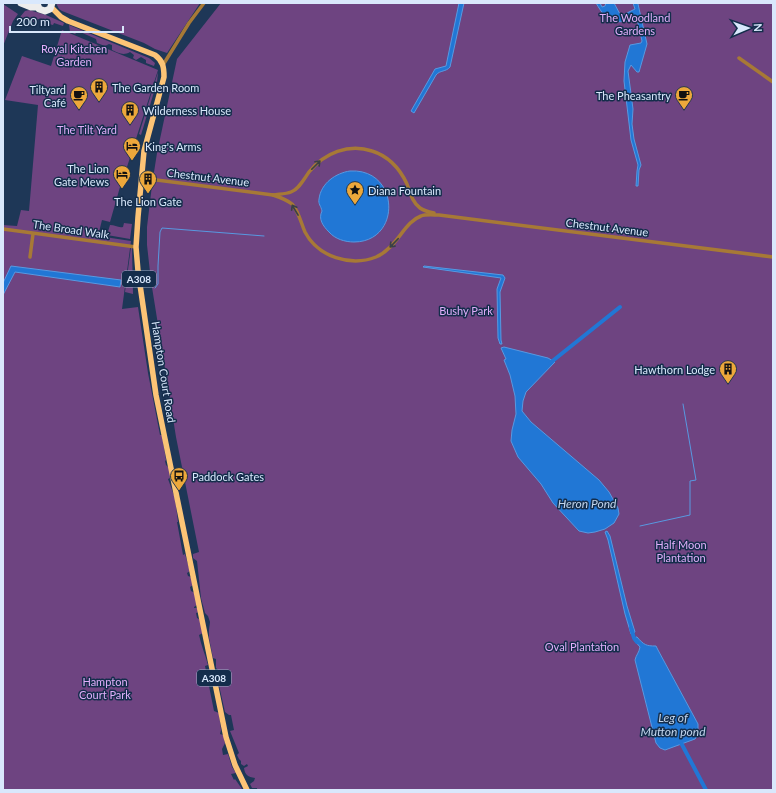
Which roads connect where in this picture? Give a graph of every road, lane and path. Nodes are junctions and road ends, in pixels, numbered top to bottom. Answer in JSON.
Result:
{"nodes":[{"id":1,"x":21,"y":3,"type":"edge"},
{"id":2,"x":204,"y":3,"type":"edge"},
{"id":3,"x":38,"y":5,"type":"edge"},
{"id":4,"x":50,"y":7,"type":"edge"},
{"id":5,"x":739,"y":58,"type":"dead end"},
{"id":6,"x":163,"y":65,"type":"junction"},
{"id":7,"x":773,"y":82,"type":"edge"},
{"id":8,"x":141,"y":178,"type":"junction"},
{"id":9,"x":289,"y":193,"type":"junction"},
{"id":10,"x":273,"y":194,"type":"junction"},
{"id":11,"x":287,"y":201,"type":"junction"},
{"id":12,"x":420,"y":208,"type":"junction"},
{"id":13,"x":439,"y":215,"type":"junction"},
{"id":14,"x":421,"y":216,"type":"junction"},
{"id":15,"x":3,"y":229,"type":"edge"},
{"id":16,"x":34,"y":234,"type":"junction"},
{"id":17,"x":136,"y":247,"type":"junction"},
{"id":18,"x":30,"y":256,"type":"dead end"},
{"id":19,"x":773,"y":257,"type":"edge"},
{"id":20,"x":247,"y":790,"type":"edge"}],
"edges":[{"from":1,"to":3,"type":"highway"},
{"from":2,"to":6,"type":"street"},
{"from":3,"to":4,"type":"highway"},
{"from":4,"to":6,"type":"main road"},
{"from":5,"to":7,"type":"street"},
{"from":6,"to":8,"type":"main road","name":"Hampton Court Road","number":"A308"},
{"from":8,"to":10,"type":"street","name":"Chestnut Avenue"},
{"from":8,"to":17,"type":"main road","name":"Hampton Court Road","number":"A308"},
{"from":9,"to":10,"type":"street","name":"Chestnut Avenue"},
{"from":9,"to":11,"type":"street"},
{"from":9,"to":12,"type":"street","one_way":true},
{"from":10,"to":11,"type":"street","name":"Chestnut Avenue"},
{"from":14,"to":11,"type":"street","name":"Chestnut Avenue","one_way":true},
{"from":12,"to":13,"type":"street","name":"Chestnut Avenue"},
{"from":12,"to":14,"type":"street"},
{"from":13,"to":14,"type":"street","name":"Chestnut Avenue"},
{"from":13,"to":19,"type":"street","name":"Chestnut Avenue"},
{"from":15,"to":16,"type":"street","name":"The Broad Walk"},
{"from":16,"to":17,"type":"street","name":"The Broad Walk"},
{"from":16,"to":18,"type":"street"},
{"from":17,"to":20,"type":"main road","name":"Hampton Court Road","number":"A308"}]}
